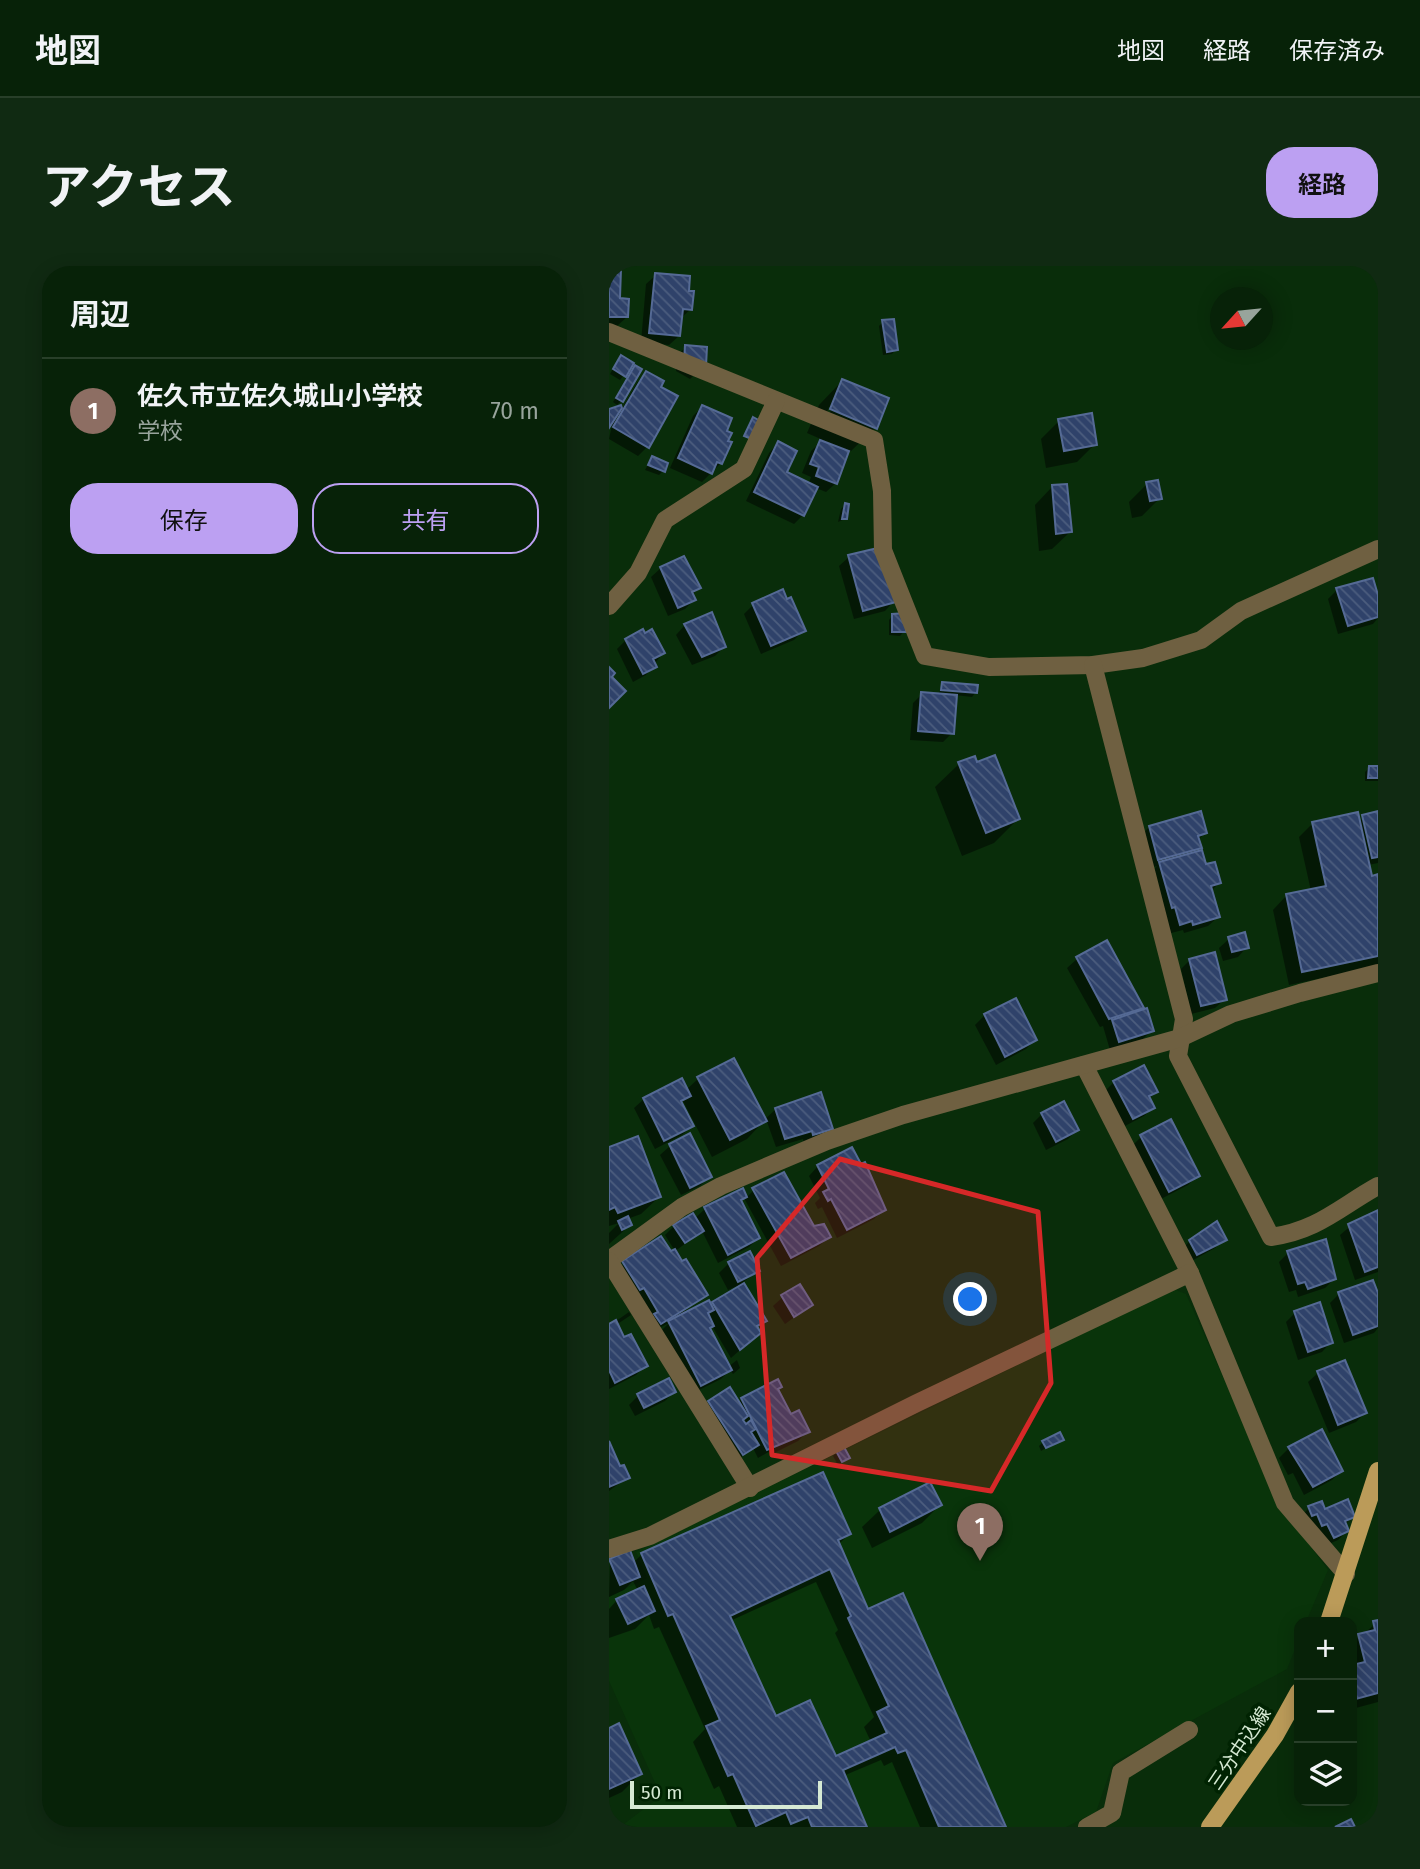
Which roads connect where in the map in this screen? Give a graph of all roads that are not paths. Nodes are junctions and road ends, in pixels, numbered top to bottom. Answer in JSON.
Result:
{"nodes":[{"id":1,"x":609,"y":332,"type":"edge"},
{"id":2,"x":776,"y":401,"type":"junction"},
{"id":3,"x":1378,"y":549,"type":"edge"},
{"id":4,"x":609,"y":606,"type":"edge"},
{"id":5,"x":1093,"y":665,"type":"junction"},
{"id":6,"x":1378,"y":973,"type":"edge"},
{"id":7,"x":1180,"y":1038,"type":"junction"},
{"id":8,"x":1084,"y":1065,"type":"junction"},
{"id":9,"x":1378,"y":1186,"type":"edge"},
{"id":10,"x":609,"y":1261,"type":"edge"},
{"id":11,"x":1190,"y":1273,"type":"junction"},
{"id":12,"x":1378,"y":1471,"type":"edge"},
{"id":13,"x":750,"y":1488,"type":"junction"},
{"id":14,"x":609,"y":1549,"type":"edge"},
{"id":15,"x":1346,"y":1574,"type":"junction"},
{"id":16,"x":1331,"y":1617,"type":"edge"},
{"id":17,"x":1294,"y":1701,"type":"edge"},
{"id":18,"x":1189,"y":1730,"type":"dead end"},
{"id":19,"x":1087,"y":1827,"type":"edge"},
{"id":20,"x":1210,"y":1827,"type":"edge"}],
"edges":[{"from":1,"to":2,"type":"street"},
{"from":2,"to":4,"type":"street"},
{"from":2,"to":5,"type":"street"},
{"from":3,"to":5,"type":"street"},
{"from":5,"to":7,"type":"street"},
{"from":6,"to":7,"type":"street"},
{"from":7,"to":8,"type":"street"},
{"from":7,"to":9,"type":"street"},
{"from":8,"to":10,"type":"street"},
{"from":8,"to":11,"type":"street"},
{"from":10,"to":13,"type":"street"},
{"from":11,"to":13,"type":"street"},
{"from":11,"to":15,"type":"street"},
{"from":12,"to":15,"type":"main road"},
{"from":13,"to":14,"type":"street"},
{"from":15,"to":16,"type":"main road"},
{"from":17,"to":20,"type":"main road","name":"三分中込線"},
{"from":18,"to":19,"type":"street"}]}
